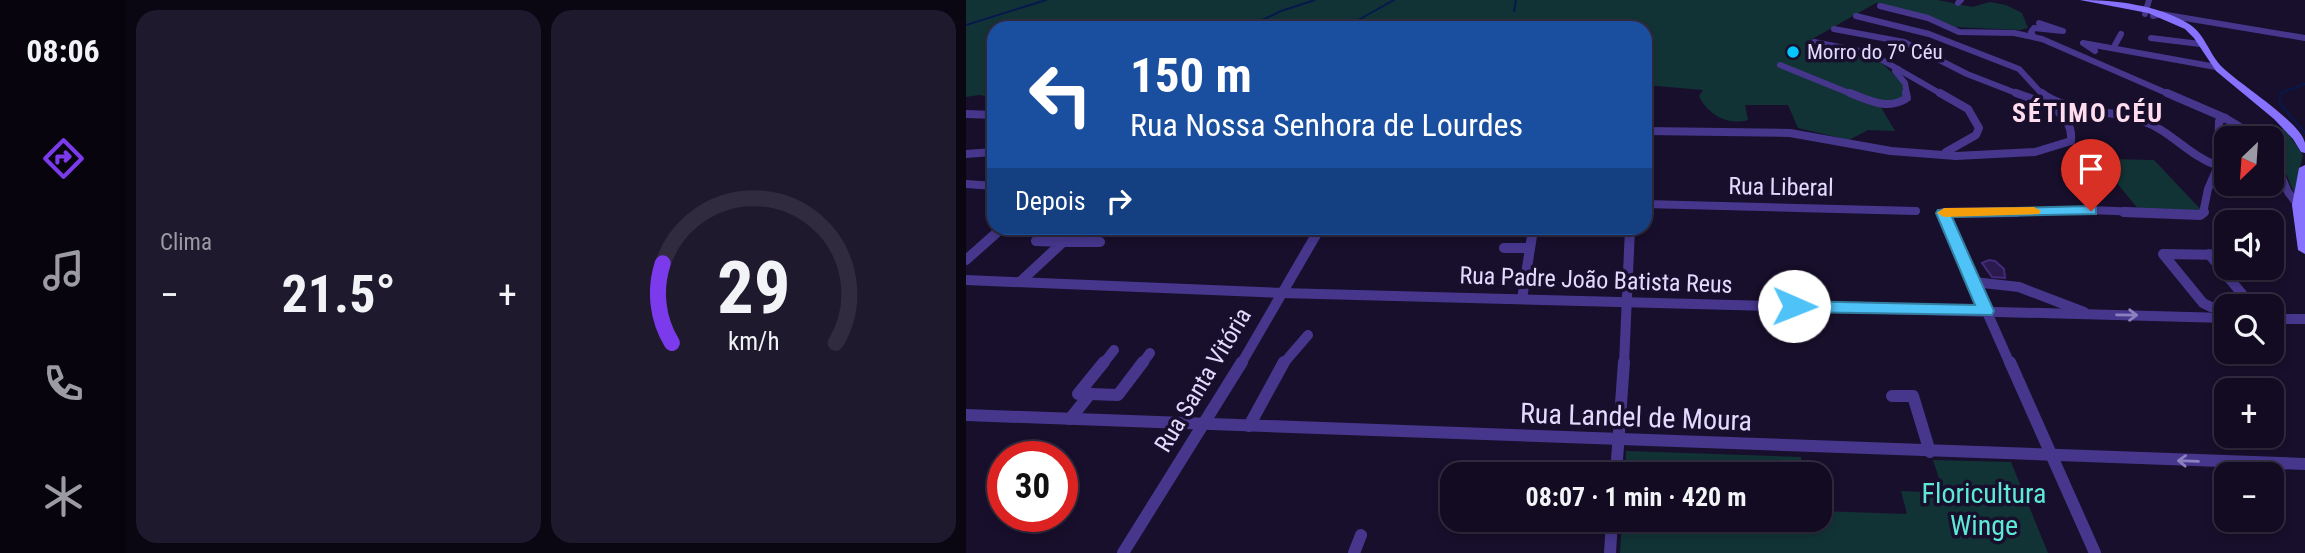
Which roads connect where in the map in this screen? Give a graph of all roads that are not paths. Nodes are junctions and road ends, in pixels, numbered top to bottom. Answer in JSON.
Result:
{"nodes":[{"id":1,"x":2084,"y":0,"type":"edge"},
{"id":2,"x":2149,"y":0,"type":"edge"},
{"id":3,"x":2089,"y":1,"type":"edge"},
{"id":4,"x":2108,"y":1,"type":"edge"},
{"id":5,"x":1880,"y":6,"type":"dead end"},
{"id":6,"x":2153,"y":15,"type":"junction"},
{"id":7,"x":1856,"y":16,"type":"dead end"},
{"id":8,"x":2039,"y":23,"type":"dead end"},
{"id":9,"x":2188,"y":23,"type":"junction"},
{"id":10,"x":1834,"y":29,"type":"dead end"},
{"id":11,"x":2120,"y":34,"type":"dead end"},
{"id":12,"x":2034,"y":37,"type":"junction"},
{"id":13,"x":2151,"y":38,"type":"dead end"},
{"id":14,"x":2305,"y":38,"type":"edge"},
{"id":15,"x":2199,"y":40,"type":"junction"},
{"id":16,"x":1814,"y":42,"type":"dead end"},
{"id":17,"x":2114,"y":46,"type":"junction"},
{"id":18,"x":2095,"y":51,"type":"dead end"},
{"id":19,"x":1780,"y":65,"type":"dead end"},
{"id":20,"x":2216,"y":67,"type":"junction"},
{"id":21,"x":1899,"y":68,"type":"junction"},
{"id":22,"x":2039,"y":98,"type":"junction"},
{"id":23,"x":966,"y":114,"type":"edge"},
{"id":24,"x":987,"y":115,"type":"edge"},
{"id":25,"x":2225,"y":118,"type":"junction"},
{"id":26,"x":2220,"y":126,"type":"edge"},
{"id":27,"x":2238,"y":126,"type":"edge"},
{"id":28,"x":1652,"y":131,"type":"edge"},
{"id":29,"x":2305,"y":148,"type":"edge"},
{"id":30,"x":987,"y":152,"type":"edge"},
{"id":31,"x":966,"y":154,"type":"edge"},
{"id":32,"x":1939,"y":155,"type":"junction"},
{"id":33,"x":2214,"y":164,"type":"edge"},
{"id":34,"x":2305,"y":168,"type":"edge"},
{"id":35,"x":2214,"y":175,"type":"edge"},
{"id":36,"x":2284,"y":182,"type":"edge"},
{"id":37,"x":966,"y":184,"type":"edge"},
{"id":38,"x":987,"y":186,"type":"edge"},
{"id":39,"x":1652,"y":204,"type":"edge"},
{"id":40,"x":2298,"y":205,"type":"junction"},
{"id":41,"x":1916,"y":211,"type":"dead end"},
{"id":42,"x":994,"y":235,"type":"edge"},
{"id":43,"x":1076,"y":235,"type":"edge"},
{"id":44,"x":1316,"y":235,"type":"edge"},
{"id":45,"x":1630,"y":235,"type":"edge"},
{"id":46,"x":1532,"y":236,"type":"dead end"},
{"id":47,"x":1036,"y":241,"type":"dead end"},
{"id":48,"x":1066,"y":242,"type":"junction"},
{"id":49,"x":1100,"y":242,"type":"dead end"},
{"id":50,"x":1504,"y":248,"type":"dead end"},
{"id":51,"x":1530,"y":248,"type":"junction"},
{"id":52,"x":2305,"y":250,"type":"edge"},
{"id":53,"x":2209,"y":254,"type":"junction"},
{"id":54,"x":2214,"y":254,"type":"edge"},
{"id":55,"x":966,"y":260,"type":"edge"},
{"id":56,"x":966,"y":280,"type":"edge"},
{"id":57,"x":1020,"y":282,"type":"junction"},
{"id":58,"x":1974,"y":282,"type":"junction"},
{"id":59,"x":1282,"y":293,"type":"junction"},
{"id":60,"x":2242,"y":294,"type":"edge"},
{"id":61,"x":1522,"y":299,"type":"junction"},
{"id":62,"x":1629,"y":302,"type":"junction"},
{"id":63,"x":2214,"y":307,"type":"edge"},
{"id":64,"x":1986,"y":311,"type":"junction"},
{"id":65,"x":2091,"y":314,"type":"junction"},
{"id":66,"x":2214,"y":318,"type":"edge"},
{"id":67,"x":2284,"y":319,"type":"edge"},
{"id":68,"x":2305,"y":319,"type":"edge"},
{"id":69,"x":1308,"y":335,"type":"dead end"},
{"id":70,"x":1114,"y":350,"type":"dead end"},
{"id":71,"x":1150,"y":353,"type":"dead end"},
{"id":72,"x":1090,"y":394,"type":"junction"},
{"id":73,"x":1892,"y":396,"type":"dead end"},
{"id":74,"x":966,"y":415,"type":"edge"},
{"id":75,"x":1070,"y":419,"type":"junction"},
{"id":76,"x":1205,"y":425,"type":"junction"},
{"id":77,"x":1249,"y":426,"type":"junction"},
{"id":78,"x":1618,"y":441,"type":"junction"},
{"id":79,"x":1930,"y":452,"type":"junction"},
{"id":80,"x":2051,"y":456,"type":"junction"},
{"id":81,"x":1617,"y":462,"type":"edge"},
{"id":82,"x":2305,"y":465,"type":"edge"},
{"id":83,"x":1611,"y":532,"type":"edge"},
{"id":84,"x":1361,"y":535,"type":"dead end"},
{"id":85,"x":1123,"y":553,"type":"edge"},
{"id":86,"x":1354,"y":553,"type":"edge"},
{"id":87,"x":1610,"y":553,"type":"edge"},
{"id":88,"x":2095,"y":553,"type":"edge"}],
"edges":[{"from":1,"to":3,"type":"main road"},
{"from":2,"to":6,"type":"street"},
{"from":3,"to":4,"type":"main road"},
{"from":3,"to":6,"type":"main road"},
{"from":4,"to":6,"type":"main road"},
{"from":5,"to":12,"type":"street"},
{"from":6,"to":9,"type":"main road"},
{"from":6,"to":15,"type":"main road"},
{"from":7,"to":22,"type":"street"},
{"from":8,"to":12,"type":"street"},
{"from":9,"to":14,"type":"street"},
{"from":9,"to":15,"type":"main road"},
{"from":10,"to":22,"type":"street"},
{"from":11,"to":17,"type":"street"},
{"from":12,"to":25,"type":"street"},
{"from":13,"to":15,"type":"street"},
{"from":15,"to":20,"type":"main road"},
{"from":16,"to":21,"type":"street"},
{"from":17,"to":18,"type":"street"},
{"from":17,"to":20,"type":"street"},
{"from":19,"to":21,"type":"street"},
{"from":20,"to":29,"type":"main road"},
{"from":21,"to":32,"type":"street"},
{"from":22,"to":32,"type":"street"},
{"from":22,"to":33,"type":"street"},
{"from":23,"to":24,"type":"street"},
{"from":25,"to":26,"type":"street"},
{"from":25,"to":27,"type":"street"},
{"from":28,"to":32,"type":"street"},
{"from":30,"to":31,"type":"street"},
{"from":34,"to":40,"type":"main road"},
{"from":35,"to":58,"type":"street"},
{"from":36,"to":40,"type":"street"},
{"from":37,"to":38,"type":"street"},
{"from":39,"to":41,"type":"street","name":"Rua Liberal"},
{"from":40,"to":52,"type":"main road"},
{"from":42,"to":55,"type":"street"},
{"from":43,"to":48,"type":"street"},
{"from":44,"to":59,"type":"street","name":"Rua Santa Vitória"},
{"from":45,"to":62,"type":"street"},
{"from":46,"to":51,"type":"street"},
{"from":47,"to":48,"type":"street"},
{"from":48,"to":49,"type":"street"},
{"from":48,"to":57,"type":"street"},
{"from":50,"to":51,"type":"street"},
{"from":51,"to":61,"type":"street"},
{"from":53,"to":54,"type":"street"},
{"from":53,"to":60,"type":"street"},
{"from":53,"to":63,"type":"street"},
{"from":56,"to":57,"type":"street","name":"Rua Padre João Batista Reus"},
{"from":57,"to":59,"type":"street","name":"Rua Padre João Batista Reus"},
{"from":58,"to":64,"type":"street"},
{"from":58,"to":65,"type":"street"},
{"from":59,"to":61,"type":"street","name":"Rua Padre João Batista Reus"},
{"from":59,"to":76,"type":"street","name":"Rua Santa Vitória"},
{"from":61,"to":62,"type":"street","name":"Rua Padre João Batista Reus"},
{"from":62,"to":64,"type":"street","name":"Rua Padre João Batista Reus"},
{"from":62,"to":78,"type":"street"},
{"from":64,"to":65,"type":"street","name":"Rua Padre João Batista Reus"},
{"from":64,"to":80,"type":"street"},
{"from":65,"to":66,"type":"street","name":"Rua Padre João Batista Reus","one_way":true},
{"from":67,"to":68,"type":"street"},
{"from":69,"to":77,"type":"street"},
{"from":70,"to":72,"type":"street"},
{"from":71,"to":72,"type":"street"},
{"from":72,"to":75,"type":"street"},
{"from":73,"to":79,"type":"street"},
{"from":74,"to":75,"type":"street","name":"Rua Landel de Moura"},
{"from":75,"to":76,"type":"street","name":"Rua Landel de Moura"},
{"from":76,"to":77,"type":"street","name":"Rua Landel de Moura"},
{"from":76,"to":85,"type":"street","name":"Rua Santa Vitória"},
{"from":77,"to":78,"type":"street","name":"Rua Landel de Moura"},
{"from":78,"to":79,"type":"street","name":"Rua Landel de Moura"},
{"from":78,"to":81,"type":"street"},
{"from":79,"to":80,"type":"street","name":"Rua Landel de Moura"},
{"from":82,"to":80,"type":"street","name":"Rua Landel de Moura","one_way":true},
{"from":80,"to":88,"type":"street"},
{"from":83,"to":87,"type":"street"},
{"from":84,"to":86,"type":"street"}]}
